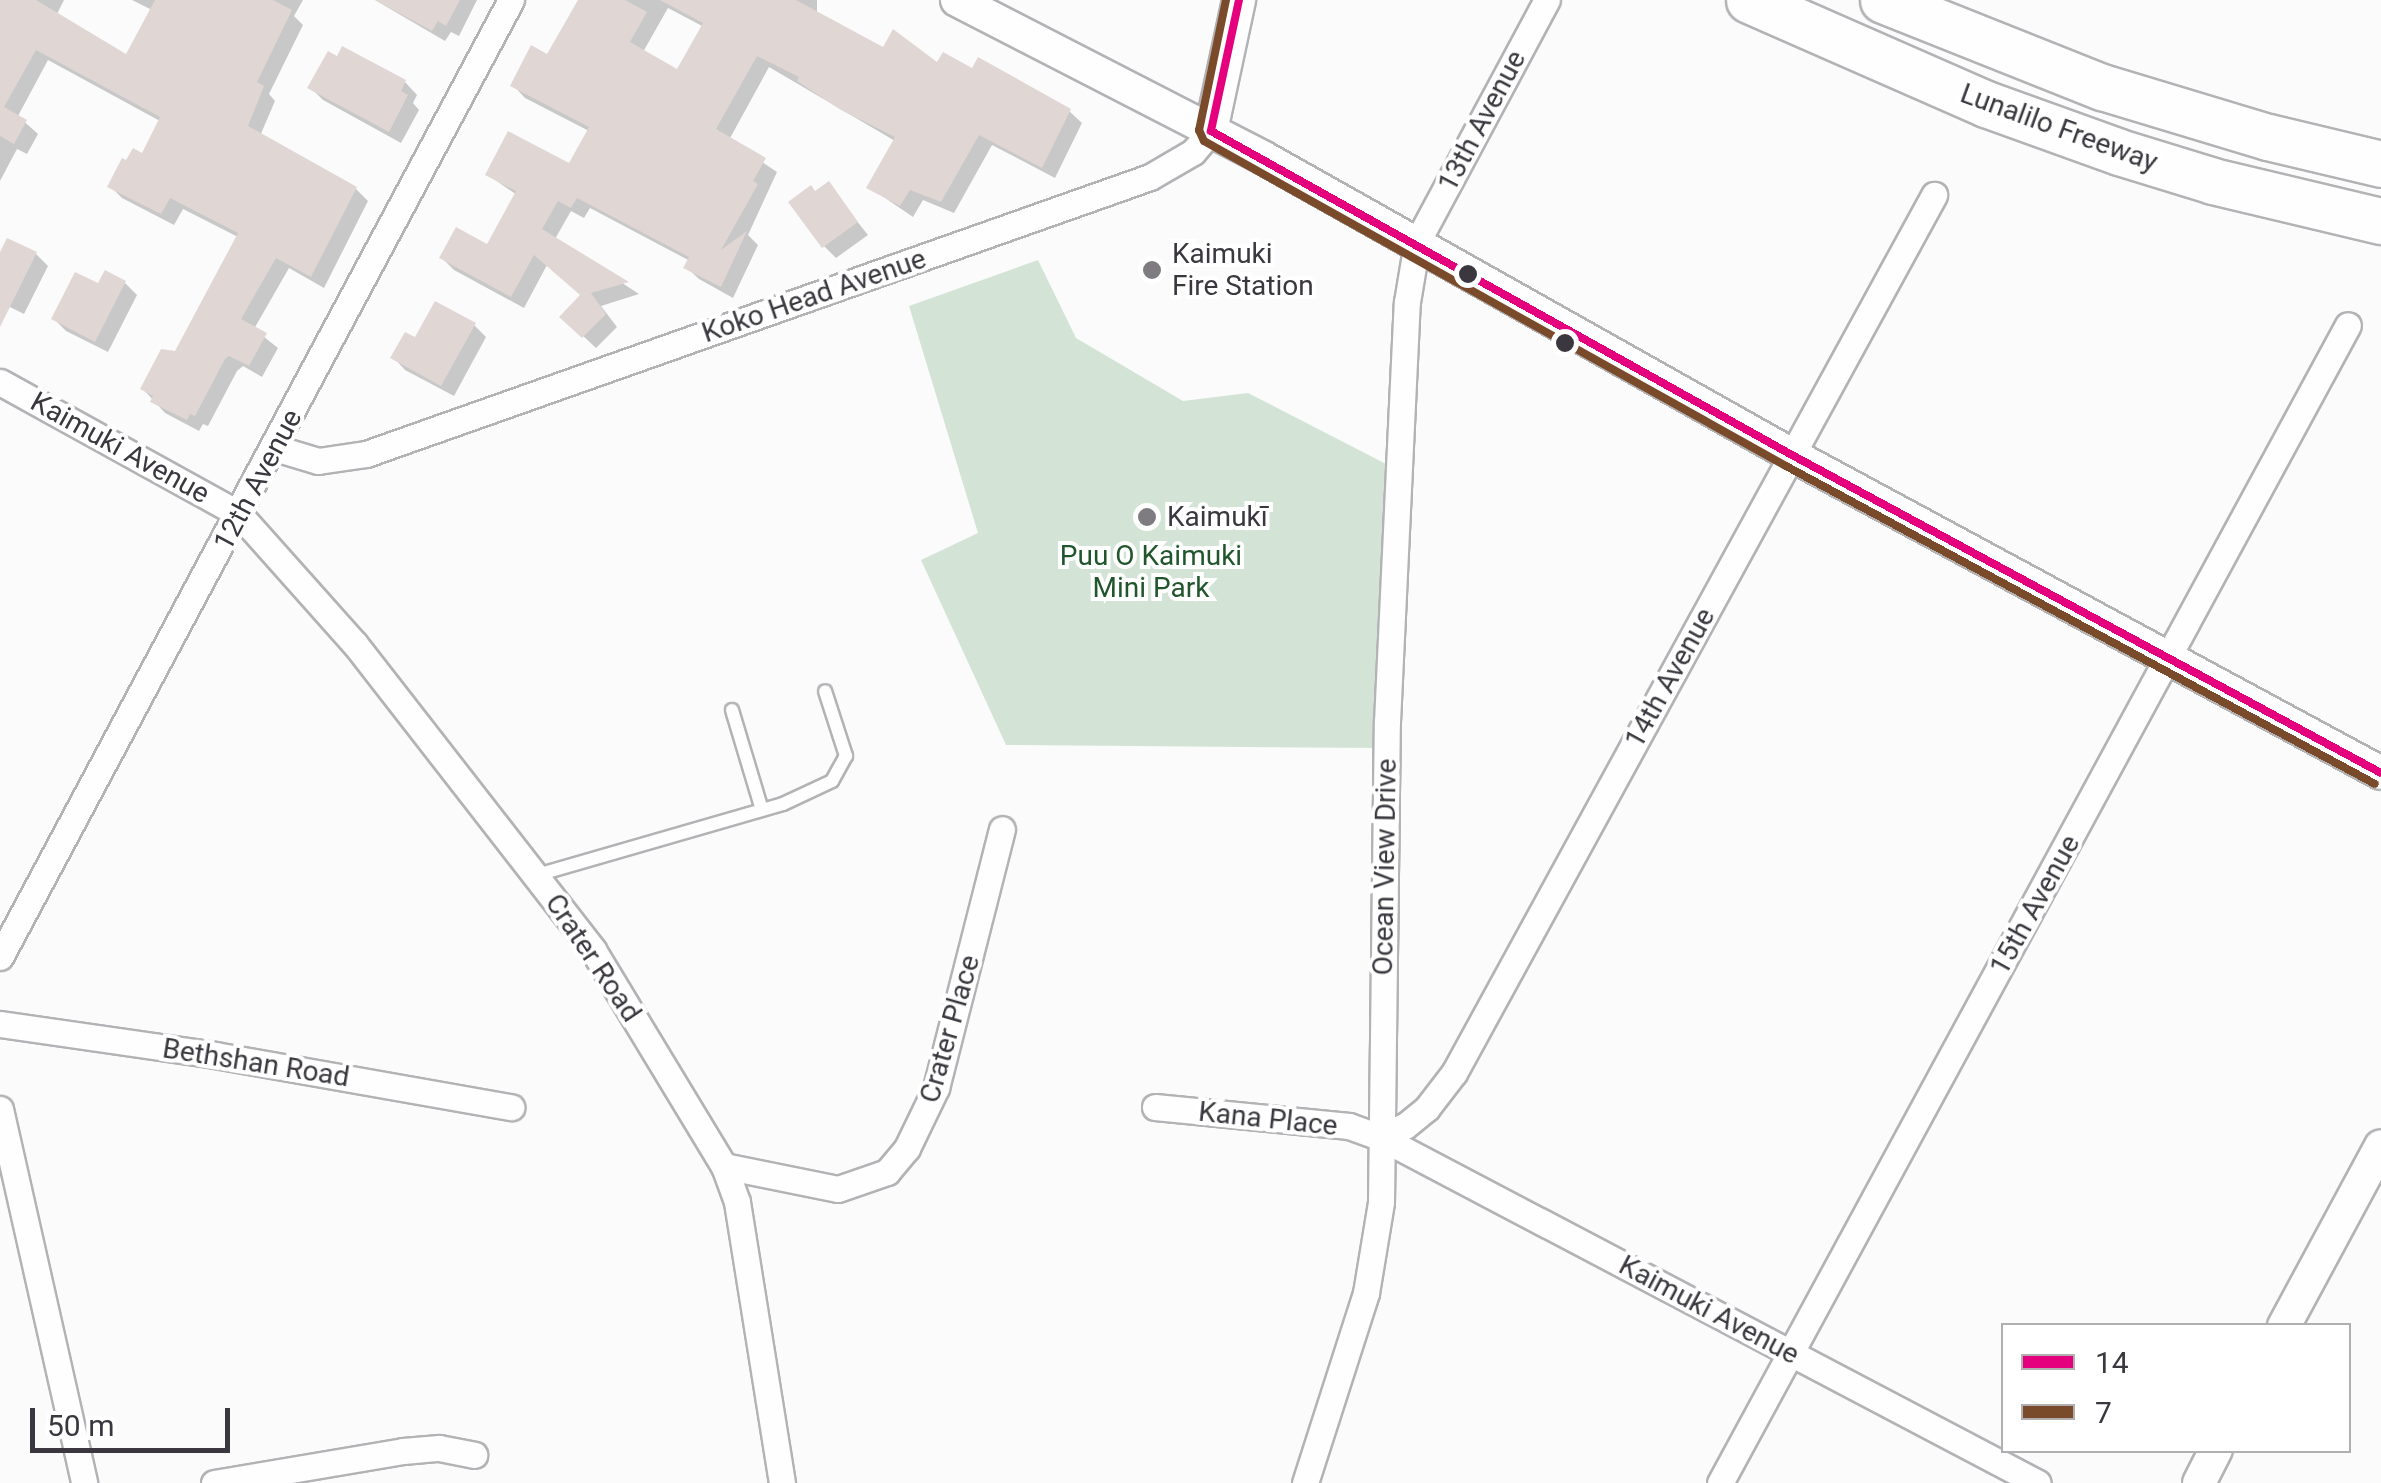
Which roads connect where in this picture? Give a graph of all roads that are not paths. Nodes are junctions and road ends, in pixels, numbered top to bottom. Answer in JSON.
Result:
{"nodes":[{"id":1,"x":511,"y":0,"type":"edge"},
{"id":2,"x":957,"y":0,"type":"edge"},
{"id":3,"x":1239,"y":0,"type":"edge"},
{"id":4,"x":1548,"y":0,"type":"edge"},
{"id":5,"x":1750,"y":0,"type":"edge"},
{"id":6,"x":1883,"y":0,"type":"edge"},
{"id":7,"x":1210,"y":131,"type":"junction"},
{"id":8,"x":2381,"y":164,"type":"edge"},
{"id":9,"x":1934,"y":195,"type":"dead end"},
{"id":10,"x":2381,"y":220,"type":"edge"},
{"id":11,"x":1418,"y":242,"type":"junction"},
{"id":12,"x":2348,"y":325,"type":"dead end"},
{"id":13,"x":0,"y":382,"type":"edge"},
{"id":14,"x":275,"y":448,"type":"junction"},
{"id":15,"x":1792,"y":455,"type":"junction"},
{"id":16,"x":239,"y":514,"type":"junction"},
{"id":17,"x":2168,"y":659,"type":"junction"},
{"id":18,"x":825,"y":690,"type":"dead end"},
{"id":19,"x":732,"y":710,"type":"dead end"},
{"id":20,"x":2381,"y":773,"type":"edge"},
{"id":21,"x":762,"y":810,"type":"junction"},
{"id":22,"x":1002,"y":828,"type":"dead end"},
{"id":23,"x":536,"y":876,"type":"junction"},
{"id":24,"x":0,"y":957,"type":"edge"},
{"id":25,"x":0,"y":1024,"type":"edge"},
{"id":26,"x":511,"y":1107,"type":"dead end"},
{"id":27,"x":1154,"y":1107,"type":"dead end"},
{"id":28,"x":0,"y":1110,"type":"edge"},
{"id":29,"x":1380,"y":1137,"type":"junction"},
{"id":30,"x":2381,"y":1146,"type":"edge"},
{"id":31,"x":724,"y":1166,"type":"junction"},
{"id":32,"x":2286,"y":1323,"type":"edge"},
{"id":33,"x":1790,"y":1352,"type":"junction"},
{"id":34,"x":2214,"y":1453,"type":"edge"},
{"id":35,"x":474,"y":1455,"type":"dead end"},
{"id":36,"x":84,"y":1483,"type":"edge"},
{"id":37,"x":214,"y":1483,"type":"edge"},
{"id":38,"x":782,"y":1483,"type":"edge"},
{"id":39,"x":1305,"y":1483,"type":"edge"},
{"id":40,"x":1720,"y":1483,"type":"edge"},
{"id":41,"x":2038,"y":1483,"type":"edge"},
{"id":42,"x":2199,"y":1483,"type":"edge"}],
"edges":[{"from":1,"to":14,"type":"street","name":"12th Avenue"},
{"from":2,"to":7,"type":"street"},
{"from":3,"to":7,"type":"street"},
{"from":4,"to":11,"type":"street","name":"13th Avenue"},
{"from":5,"to":10,"type":"highway","name":"Lunalilo Freeway"},
{"from":6,"to":8,"type":"highway","name":"Lunalilo Freeway"},
{"from":7,"to":11,"type":"street"},
{"from":7,"to":14,"type":"street","name":"Koko Head Avenue"},
{"from":9,"to":15,"type":"street","name":"14th Avenue"},
{"from":11,"to":15,"type":"street"},
{"from":11,"to":29,"type":"street","name":"Ocean View Drive"},
{"from":12,"to":17,"type":"street","name":"15th Avenue"},
{"from":13,"to":16,"type":"street","name":"Kaimuki Avenue"},
{"from":14,"to":16,"type":"street","name":"12th Avenue"},
{"from":15,"to":17,"type":"street"},
{"from":15,"to":29,"type":"street","name":"14th Avenue"},
{"from":16,"to":23,"type":"street","name":"Crater Road"},
{"from":16,"to":24,"type":"street","name":"12th Avenue"},
{"from":17,"to":20,"type":"street"},
{"from":17,"to":33,"type":"street","name":"15th Avenue"},
{"from":18,"to":21,"type":"lane"},
{"from":19,"to":21,"type":"lane"},
{"from":21,"to":23,"type":"lane"},
{"from":22,"to":31,"type":"street","name":"Crater Place"},
{"from":23,"to":31,"type":"street","name":"Crater Road"},
{"from":25,"to":26,"type":"street","name":"Bethshan Road"},
{"from":27,"to":29,"type":"street","name":"Kana Place"},
{"from":28,"to":36,"type":"street"},
{"from":29,"to":33,"type":"street","name":"Kaimuki Avenue"},
{"from":29,"to":39,"type":"street","name":"Ocean View Drive"},
{"from":30,"to":32,"type":"street"},
{"from":31,"to":38,"type":"street","name":"Crater Road"},
{"from":33,"to":40,"type":"street","name":"15th Avenue"},
{"from":33,"to":41,"type":"street","name":"Kaimuki Avenue"},
{"from":34,"to":42,"type":"street"},
{"from":35,"to":37,"type":"street"}]}
